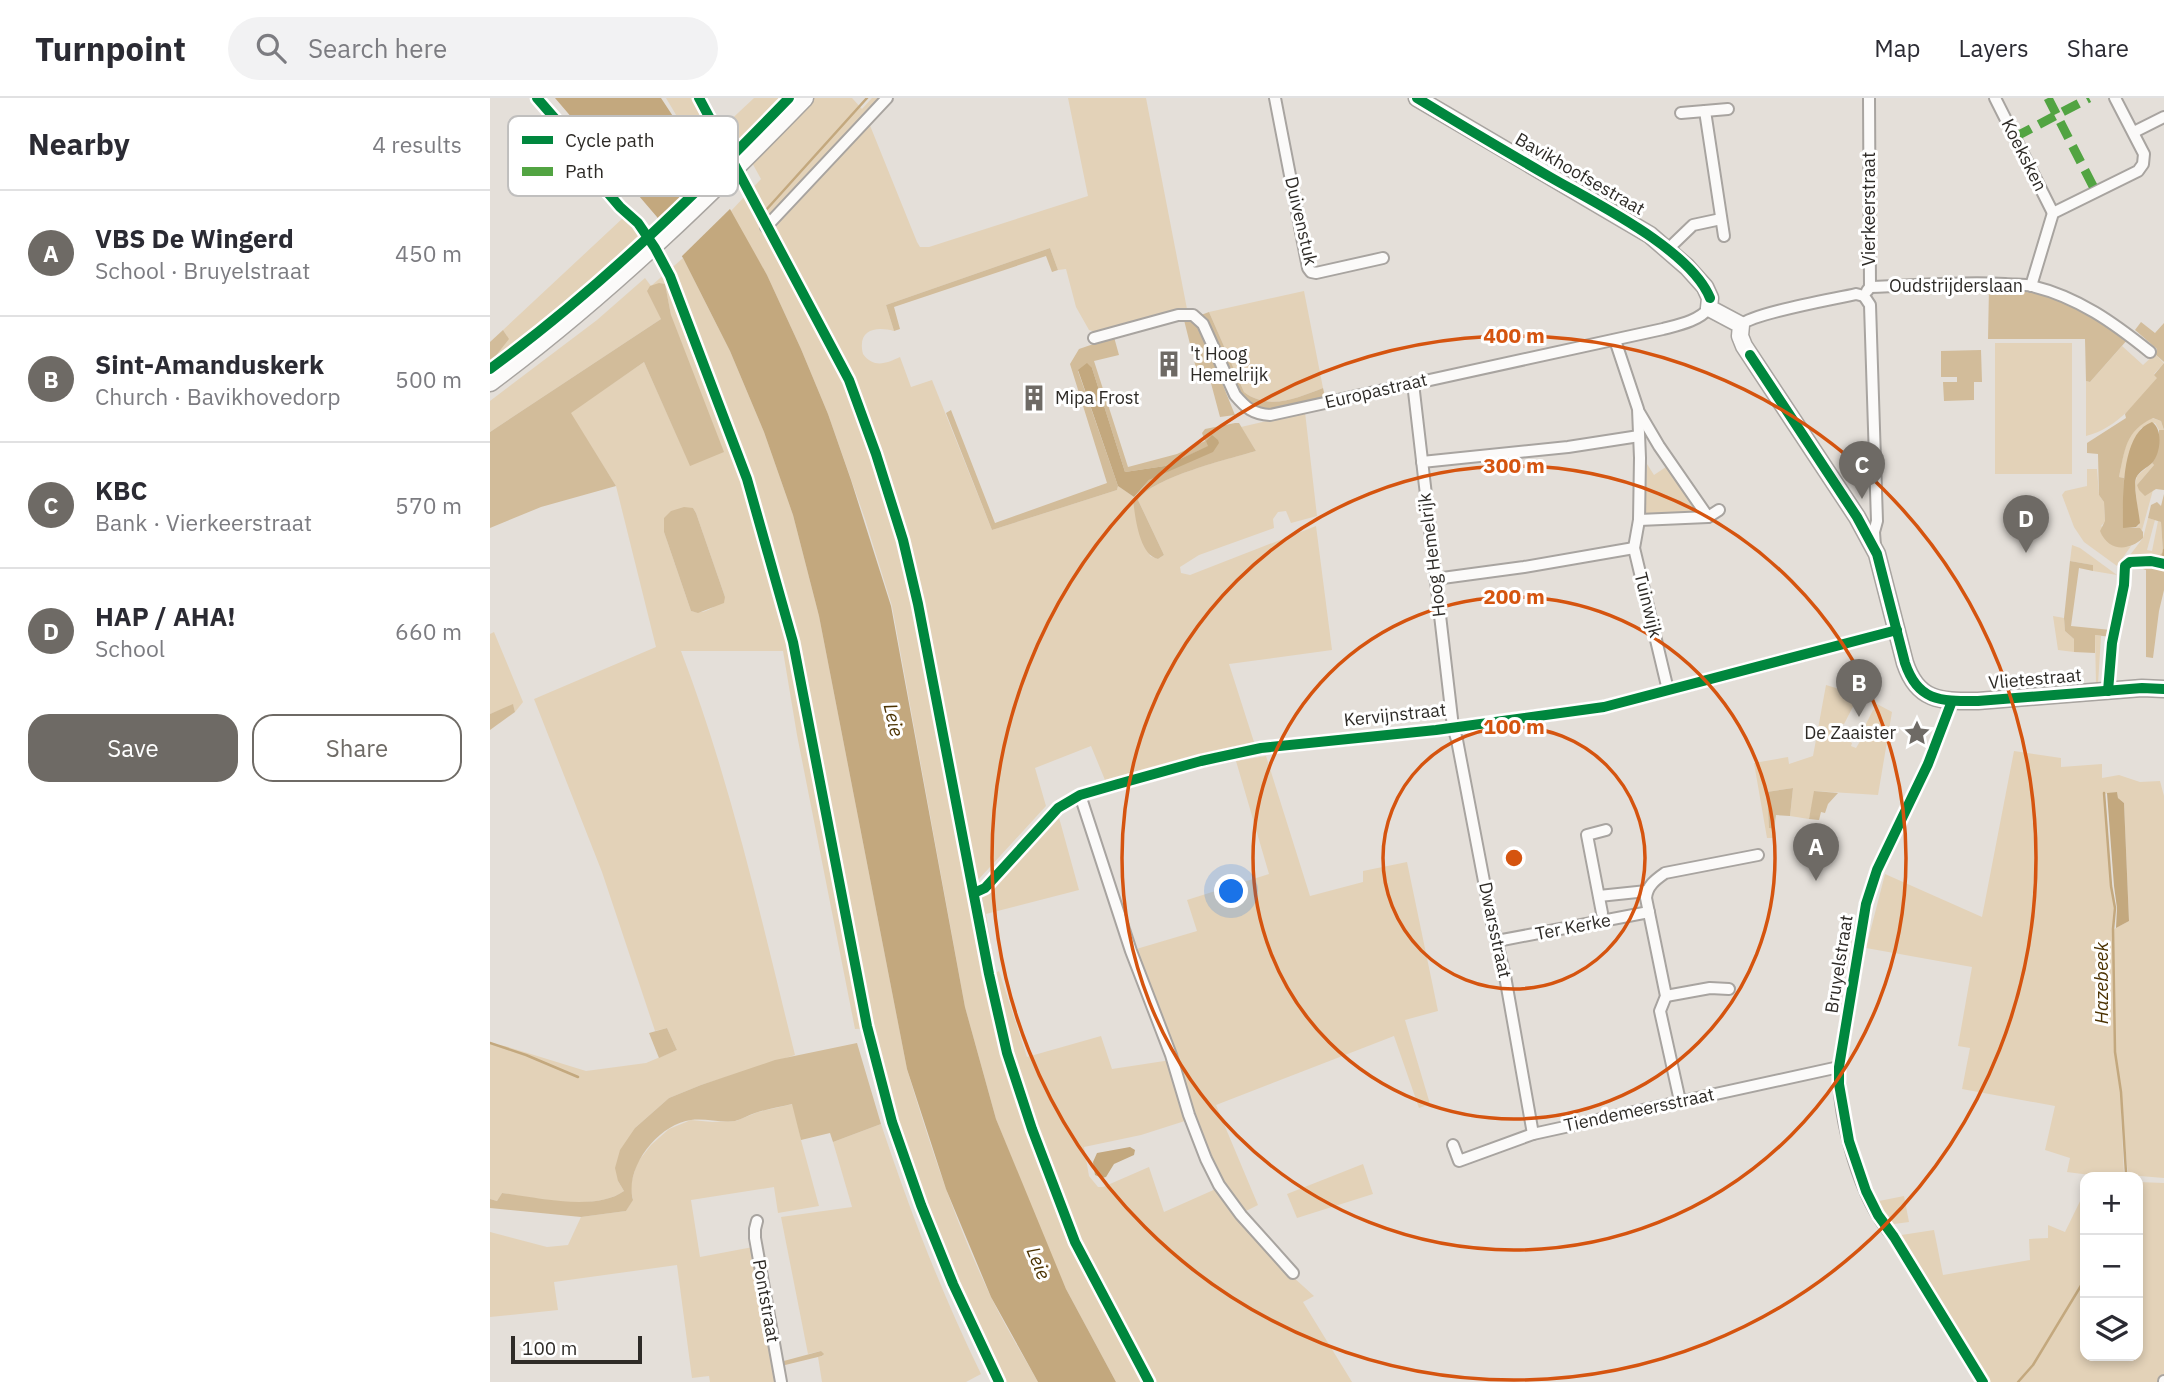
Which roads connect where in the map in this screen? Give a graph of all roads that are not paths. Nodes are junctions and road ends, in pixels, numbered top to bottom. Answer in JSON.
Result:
{"nodes":[{"id":1,"x":804,"y":98,"type":"edge"},
{"id":2,"x":887,"y":98,"type":"edge"},
{"id":3,"x":1275,"y":98,"type":"edge"},
{"id":4,"x":1417,"y":98,"type":"edge"},
{"id":5,"x":1869,"y":98,"type":"edge"},
{"id":6,"x":1995,"y":98,"type":"edge"},
{"id":7,"x":2115,"y":98,"type":"edge"},
{"id":8,"x":1728,"y":109,"type":"dead end"},
{"id":9,"x":1705,"y":111,"type":"junction"},
{"id":10,"x":1681,"y":113,"type":"dead end"},
{"id":11,"x":2164,"y":117,"type":"edge"},
{"id":12,"x":2134,"y":132,"type":"junction"},
{"id":13,"x":738,"y":165,"type":"edge"},
{"id":14,"x":705,"y":196,"type":"edge"},
{"id":15,"x":2053,"y":213,"type":"junction"},
{"id":16,"x":1721,"y":219,"type":"junction"},
{"id":17,"x":766,"y":227,"type":"dead end"},
{"id":18,"x":1724,"y":236,"type":"dead end"},
{"id":19,"x":1667,"y":250,"type":"junction"},
{"id":20,"x":1383,"y":258,"type":"dead end"},
{"id":21,"x":2031,"y":286,"type":"junction"},
{"id":22,"x":1867,"y":292,"type":"junction"},
{"id":23,"x":1709,"y":307,"type":"junction"},
{"id":24,"x":1741,"y":325,"type":"junction"},
{"id":25,"x":1094,"y":338,"type":"dead end"},
{"id":26,"x":1615,"y":340,"type":"junction"},
{"id":27,"x":2150,"y":352,"type":"dead end"},
{"id":28,"x":490,"y":382,"type":"edge"},
{"id":29,"x":1413,"y":383,"type":"junction"},
{"id":30,"x":1637,"y":409,"type":"junction"},
{"id":31,"x":1639,"y":436,"type":"junction"},
{"id":32,"x":1422,"y":462,"type":"junction"},
{"id":33,"x":1719,"y":510,"type":"dead end"},
{"id":34,"x":1708,"y":517,"type":"junction"},
{"id":35,"x":1639,"y":520,"type":"junction"},
{"id":36,"x":1870,"y":528,"type":"junction"},
{"id":37,"x":1634,"y":548,"type":"junction"},
{"id":38,"x":1435,"y":579,"type":"junction"},
{"id":39,"x":1897,"y":630,"type":"junction"},
{"id":40,"x":2164,"y":689,"type":"edge"},
{"id":41,"x":1668,"y":690,"type":"junction"},
{"id":42,"x":1952,"y":701,"type":"junction"},
{"id":43,"x":1453,"y":726,"type":"junction"},
{"id":44,"x":1080,"y":795,"type":"junction"},
{"id":45,"x":1606,"y":830,"type":"dead end"},
{"id":46,"x":1758,"y":855,"type":"dead end"},
{"id":47,"x":1647,"y":891,"type":"junction"},
{"id":48,"x":1599,"y":897,"type":"junction"},
{"id":49,"x":1602,"y":912,"type":"dead end"},
{"id":50,"x":1649,"y":912,"type":"junction"},
{"id":51,"x":1497,"y":941,"type":"junction"},
{"id":52,"x":989,"y":974,"type":"dead end"},
{"id":53,"x":1729,"y":989,"type":"dead end"},
{"id":54,"x":1666,"y":996,"type":"junction"},
{"id":55,"x":1839,"y":1067,"type":"junction"},
{"id":56,"x":1679,"y":1101,"type":"junction"},
{"id":57,"x":1533,"y":1133,"type":"junction"},
{"id":58,"x":1453,"y":1145,"type":"dead end"},
{"id":59,"x":757,"y":1221,"type":"dead end"},
{"id":60,"x":1894,"y":1237,"type":"dead end"},
{"id":61,"x":1293,"y":1273,"type":"dead end"},
{"id":62,"x":781,"y":1382,"type":"edge"}],
"edges":[{"from":1,"to":13,"type":"main road"},
{"from":2,"to":17,"type":"street"},
{"from":3,"to":20,"type":"street","name":"Duivenstuk"},
{"from":4,"to":19,"type":"street","name":"Bavikhoofsestraat"},
{"from":5,"to":22,"type":"street","name":"Vierkeerstraat"},
{"from":6,"to":15,"type":"street","name":"Koeksken"},
{"from":7,"to":12,"type":"street","name":"Koeksken"},
{"from":8,"to":9,"type":"street"},
{"from":9,"to":10,"type":"street"},
{"from":9,"to":16,"type":"street"},
{"from":11,"to":12,"type":"street"},
{"from":12,"to":15,"type":"street","name":"Koeksken"},
{"from":14,"to":28,"type":"main road"},
{"from":15,"to":21,"type":"street","name":"Koeksken"},
{"from":16,"to":18,"type":"street"},
{"from":16,"to":19,"type":"street"},
{"from":19,"to":23,"type":"street","name":"Bavikhoofsestraat"},
{"from":21,"to":22,"type":"street","name":"Oudstrijderslaan"},
{"from":21,"to":27,"type":"street","name":"Oudstrijderslaan"},
{"from":22,"to":24,"type":"street","name":"Oudstrijderslaan"},
{"from":22,"to":36,"type":"street","name":"Vierkeerstraat"},
{"from":23,"to":24,"type":"street"},
{"from":23,"to":26,"type":"street","name":"Europastraat"},
{"from":24,"to":36,"type":"street"},
{"from":25,"to":29,"type":"street","name":"Europastraat"},
{"from":26,"to":29,"type":"street","name":"Europastraat"},
{"from":26,"to":30,"type":"street","name":"Tuinwijk"},
{"from":29,"to":32,"type":"street","name":"Hoog Hemelrijk"},
{"from":30,"to":31,"type":"street","name":"Tuinwijk"},
{"from":30,"to":34,"type":"street","name":"Tuinwijk"},
{"from":31,"to":32,"type":"street"},
{"from":31,"to":35,"type":"street","name":"Tuinwijk"},
{"from":32,"to":38,"type":"street","name":"Hoog Hemelrijk"},
{"from":33,"to":34,"type":"street"},
{"from":34,"to":35,"type":"street"},
{"from":35,"to":37,"type":"street","name":"Tuinwijk"},
{"from":36,"to":39,"type":"street"},
{"from":37,"to":38,"type":"street"},
{"from":37,"to":41,"type":"street","name":"Tuinwijk"},
{"from":38,"to":43,"type":"street","name":"Hoog Hemelrijk"},
{"from":39,"to":41,"type":"street","name":"Kervijnstraat"},
{"from":39,"to":42,"type":"street"},
{"from":40,"to":42,"type":"street","name":"Vlietestraat"},
{"from":41,"to":43,"type":"street","name":"Kervijnstraat"},
{"from":42,"to":55,"type":"street","name":"Bruyelstraat"},
{"from":43,"to":44,"type":"street","name":"Kervijnstraat"},
{"from":43,"to":51,"type":"street","name":"Dwarsstraat"},
{"from":44,"to":52,"type":"street","name":"Kervijnstraat"},
{"from":44,"to":61,"type":"street"},
{"from":45,"to":48,"type":"street","name":"Ter Kerke"},
{"from":46,"to":47,"type":"street","name":"Ter Kerke"},
{"from":47,"to":48,"type":"street","name":"Ter Kerke"},
{"from":47,"to":50,"type":"street"},
{"from":48,"to":49,"type":"street","name":"Ter Kerke"},
{"from":50,"to":51,"type":"street","name":"Ter Kerke"},
{"from":50,"to":54,"type":"street"},
{"from":51,"to":57,"type":"street","name":"Dwarsstraat"},
{"from":53,"to":54,"type":"street"},
{"from":54,"to":56,"type":"street"},
{"from":55,"to":56,"type":"street","name":"Tiendemeersstraat"},
{"from":55,"to":60,"type":"street","name":"Bruyelstraat"},
{"from":56,"to":57,"type":"street","name":"Tiendemeersstraat"},
{"from":57,"to":58,"type":"street","name":"Tiendemeersstraat"},
{"from":59,"to":62,"type":"street","name":"Pontstraat"}]}
